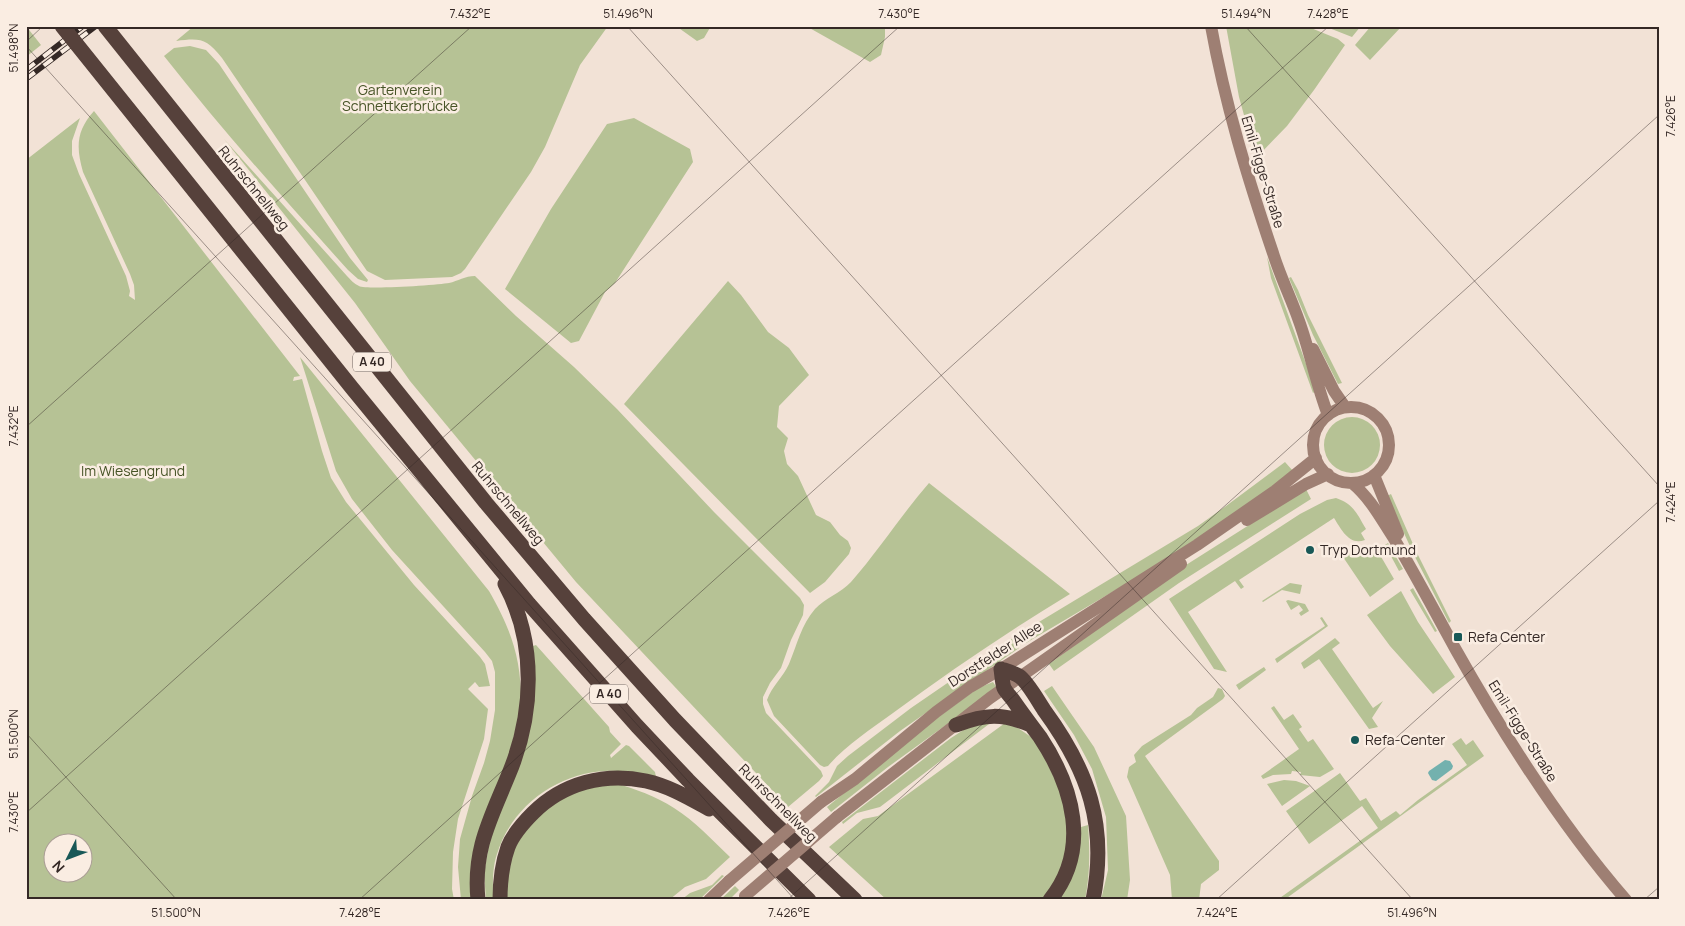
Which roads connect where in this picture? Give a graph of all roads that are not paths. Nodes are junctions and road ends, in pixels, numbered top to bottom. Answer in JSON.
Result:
{"nodes":[{"id":1,"x":62,"y":26,"type":"edge"},
{"id":2,"x":105,"y":26,"type":"edge"},
{"id":3,"x":1211,"y":26,"type":"edge"},
{"id":4,"x":1300,"y":322,"type":"junction"},
{"id":5,"x":1345,"y":408,"type":"junction"},
{"id":6,"x":1328,"y":415,"type":"junction"},
{"id":7,"x":1316,"y":458,"type":"junction"},
{"id":8,"x":1328,"y":474,"type":"junction"},
{"id":9,"x":1374,"y":475,"type":"junction"},
{"id":10,"x":1352,"y":483,"type":"junction"},
{"id":11,"x":487,"y":554,"type":"junction"},
{"id":12,"x":1410,"y":567,"type":"junction"},
{"id":13,"x":1001,"y":669,"type":"junction"},
{"id":14,"x":1020,"y":676,"type":"junction"},
{"id":15,"x":1004,"y":688,"type":"junction"},
{"id":16,"x":956,"y":725,"type":"junction"},
{"id":17,"x":1031,"y":726,"type":"junction"},
{"id":18,"x":737,"y":830,"type":"junction"},
{"id":19,"x":742,"y":898,"type":"edge"},
{"id":20,"x":478,"y":900,"type":"edge"},
{"id":21,"x":500,"y":900,"type":"edge"},
{"id":22,"x":709,"y":900,"type":"edge"},
{"id":23,"x":809,"y":900,"type":"edge"},
{"id":24,"x":855,"y":900,"type":"edge"},
{"id":25,"x":1050,"y":900,"type":"edge"},
{"id":26,"x":1093,"y":900,"type":"edge"},
{"id":27,"x":1626,"y":900,"type":"edge"}],
"edges":[{"from":1,"to":11,"type":"highway","number":"A 40","bridge":true},
{"from":2,"to":24,"type":"highway","name":"Ruhrschnellweg","number":"A 40"},
{"from":3,"to":4,"type":"main road","name":"Emil-Figge-Straße"},
{"from":4,"to":5,"type":"main road","name":"Emil-Figge-Straße"},
{"from":4,"to":6,"type":"main road","name":"Emil-Figge-Straße"},
{"from":5,"to":6,"type":"main road"},
{"from":5,"to":9,"type":"main road"},
{"from":6,"to":7,"type":"main road"},
{"from":7,"to":8,"type":"main road"},
{"from":7,"to":13,"type":"main road","name":"Dorstfelder Allee"},
{"from":8,"to":10,"type":"main road","name":"Emil-Figge-Straße"},
{"from":8,"to":14,"type":"main road"},
{"from":9,"to":10,"type":"main road"},
{"from":9,"to":12,"type":"main road","name":"Emil-Figge-Straße"},
{"from":10,"to":12,"type":"main road","name":"Emil-Figge-Straße"},
{"from":11,"to":18,"type":"highway","number":"A 40"},
{"from":11,"to":20,"type":"highway"},
{"from":12,"to":27,"type":"main road","name":"Emil-Figge-Straße"},
{"from":13,"to":14,"type":"highway"},
{"from":13,"to":15,"type":"highway"},
{"from":13,"to":22,"type":"main road","name":"Dorstfelder Allee","bridge":true},
{"from":14,"to":15,"type":"main road"},
{"from":14,"to":26,"type":"highway"},
{"from":15,"to":16,"type":"main road"},
{"from":15,"to":17,"type":"highway"},
{"from":16,"to":17,"type":"highway"},
{"from":16,"to":19,"type":"main road","bridge":true},
{"from":17,"to":25,"type":"highway"},
{"from":18,"to":21,"type":"highway"},
{"from":18,"to":23,"type":"highway","number":"A 40"}]}
